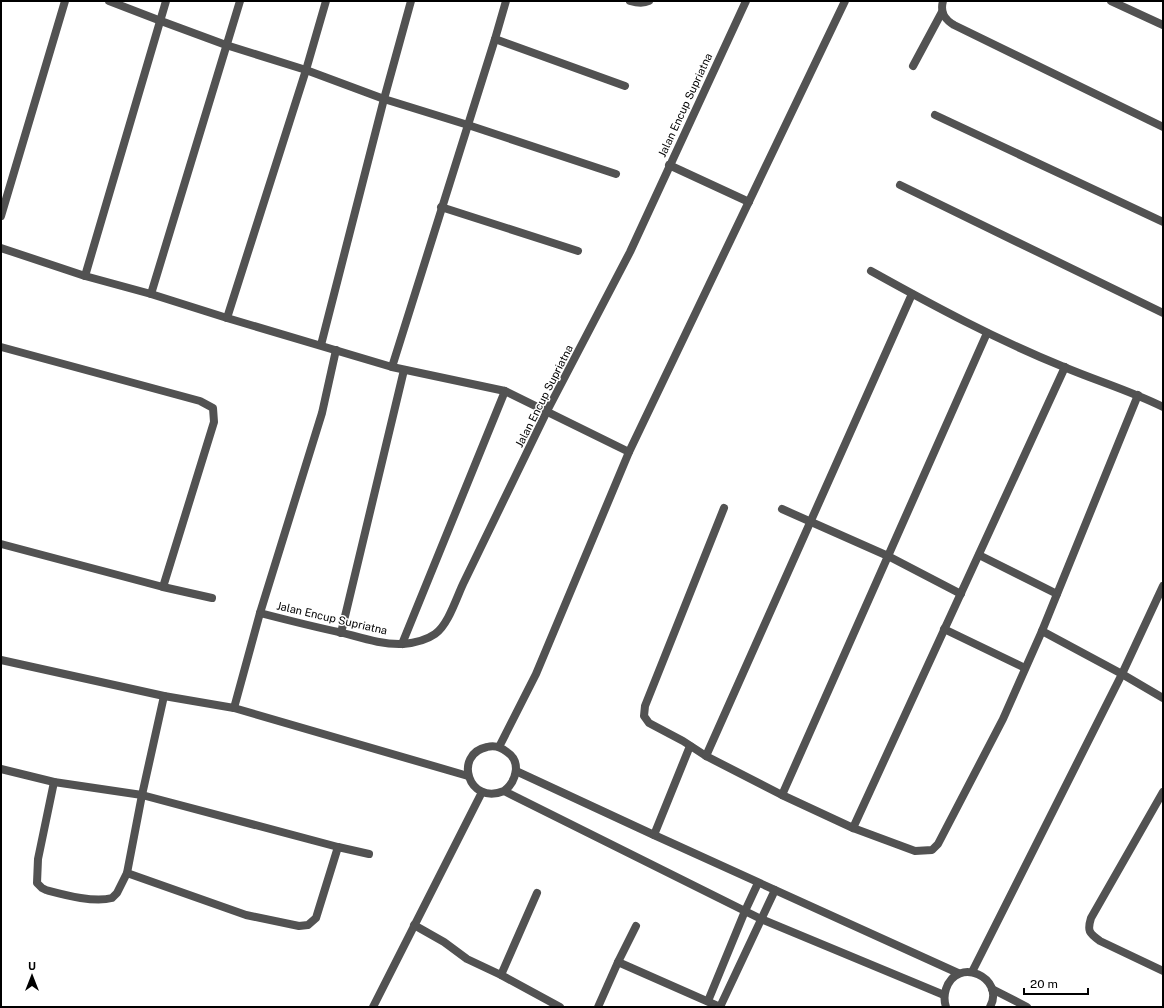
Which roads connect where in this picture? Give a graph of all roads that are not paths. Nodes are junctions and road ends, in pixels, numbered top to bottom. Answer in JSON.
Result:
{"nodes":[{"id":1,"x":65,"y":1,"type":"edge"},
{"id":2,"x":109,"y":1,"type":"edge"},
{"id":3,"x":166,"y":1,"type":"edge"},
{"id":4,"x":240,"y":1,"type":"edge"},
{"id":5,"x":326,"y":1,"type":"edge"},
{"id":6,"x":411,"y":1,"type":"edge"},
{"id":7,"x":506,"y":1,"type":"edge"},
{"id":8,"x":630,"y":1,"type":"edge"},
{"id":9,"x":649,"y":1,"type":"edge"},
{"id":10,"x":746,"y":1,"type":"edge"},
{"id":11,"x":845,"y":1,"type":"edge"},
{"id":12,"x":943,"y":1,"type":"edge"},
{"id":13,"x":1111,"y":1,"type":"edge"},
{"id":14,"x":1134,"y":1,"type":"edge"},
{"id":15,"x":1130,"y":9,"type":"junction"},
{"id":16,"x":942,"y":12,"type":"junction"},
{"id":17,"x":161,"y":21,"type":"junction"},
{"id":18,"x":1163,"y":25,"type":"edge"},
{"id":19,"x":495,"y":38,"type":"junction"},
{"id":20,"x":228,"y":44,"type":"junction"},
{"id":21,"x":913,"y":66,"type":"dead end"},
{"id":22,"x":306,"y":70,"type":"junction"},
{"id":23,"x":625,"y":86,"type":"dead end"},
{"id":24,"x":384,"y":99,"type":"junction"},
{"id":25,"x":935,"y":115,"type":"dead end"},
{"id":26,"x":468,"y":125,"type":"junction"},
{"id":27,"x":1163,"y":127,"type":"edge"},
{"id":28,"x":669,"y":165,"type":"junction"},
{"id":29,"x":616,"y":174,"type":"dead end"},
{"id":30,"x":900,"y":185,"type":"dead end"},
{"id":31,"x":750,"y":202,"type":"junction"},
{"id":32,"x":442,"y":207,"type":"junction"},
{"id":33,"x":1,"y":216,"type":"edge"},
{"id":34,"x":1163,"y":222,"type":"edge"},
{"id":35,"x":1,"y":248,"type":"edge"},
{"id":36,"x":578,"y":251,"type":"dead end"},
{"id":37,"x":871,"y":271,"type":"dead end"},
{"id":38,"x":85,"y":276,"type":"junction"},
{"id":39,"x":151,"y":294,"type":"junction"},
{"id":40,"x":912,"y":294,"type":"junction"},
{"id":41,"x":1163,"y":313,"type":"edge"},
{"id":42,"x":227,"y":318,"type":"junction"},
{"id":43,"x":987,"y":333,"type":"junction"},
{"id":44,"x":321,"y":345,"type":"junction"},
{"id":45,"x":1,"y":347,"type":"edge"},
{"id":46,"x":336,"y":350,"type":"junction"},
{"id":47,"x":392,"y":367,"type":"junction"},
{"id":48,"x":1064,"y":367,"type":"junction"},
{"id":49,"x":404,"y":370,"type":"junction"},
{"id":50,"x":504,"y":391,"type":"junction"},
{"id":51,"x":1138,"y":395,"type":"junction"},
{"id":52,"x":1163,"y":407,"type":"edge"},
{"id":53,"x":547,"y":411,"type":"junction"},
{"id":54,"x":629,"y":452,"type":"junction"},
{"id":55,"x":724,"y":508,"type":"dead end"},
{"id":56,"x":782,"y":510,"type":"dead end"},
{"id":57,"x":810,"y":522,"type":"junction"},
{"id":58,"x":1,"y":544,"type":"edge"},
{"id":59,"x":978,"y":555,"type":"junction"},
{"id":60,"x":888,"y":556,"type":"junction"},
{"id":61,"x":1163,"y":586,"type":"edge"},
{"id":62,"x":163,"y":587,"type":"junction"},
{"id":63,"x":961,"y":594,"type":"junction"},
{"id":64,"x":1057,"y":594,"type":"junction"},
{"id":65,"x":212,"y":598,"type":"dead end"},
{"id":66,"x":260,"y":613,"type":"junction"},
{"id":67,"x":944,"y":629,"type":"junction"},
{"id":68,"x":1042,"y":631,"type":"junction"},
{"id":69,"x":341,"y":633,"type":"junction"},
{"id":70,"x":402,"y":644,"type":"junction"},
{"id":71,"x":1,"y":660,"type":"edge"},
{"id":72,"x":1025,"y":668,"type":"junction"},
{"id":73,"x":1122,"y":674,"type":"junction"},
{"id":74,"x":164,"y":696,"type":"junction"},
{"id":75,"x":1163,"y":698,"type":"edge"},
{"id":76,"x":234,"y":708,"type":"junction"},
{"id":77,"x":690,"y":746,"type":"junction"},
{"id":78,"x":499,"y":747,"type":"junction"},
{"id":79,"x":706,"y":756,"type":"junction"},
{"id":80,"x":1,"y":769,"type":"edge"},
{"id":81,"x":516,"y":771,"type":"junction"},
{"id":82,"x":468,"y":776,"type":"junction"},
{"id":83,"x":54,"y":782,"type":"junction"},
{"id":84,"x":504,"y":791,"type":"junction"},
{"id":85,"x":482,"y":792,"type":"junction"},
{"id":86,"x":1163,"y":792,"type":"edge"},
{"id":87,"x":782,"y":795,"type":"junction"},
{"id":88,"x":142,"y":796,"type":"junction"},
{"id":89,"x":853,"y":828,"type":"junction"},
{"id":90,"x":654,"y":835,"type":"junction"},
{"id":91,"x":338,"y":847,"type":"junction"},
{"id":92,"x":369,"y":854,"type":"dead end"},
{"id":93,"x":127,"y":873,"type":"junction"},
{"id":94,"x":758,"y":883,"type":"junction"},
{"id":95,"x":775,"y":890,"type":"junction"},
{"id":96,"x":537,"y":893,"type":"dead end"},
{"id":97,"x":745,"y":911,"type":"junction"},
{"id":98,"x":762,"y":920,"type":"junction"},
{"id":99,"x":414,"y":925,"type":"junction"},
{"id":100,"x":636,"y":926,"type":"dead end"},
{"id":101,"x":618,"y":962,"type":"junction"},
{"id":102,"x":1163,"y":971,"type":"edge"},
{"id":103,"x":972,"y":972,"type":"junction"},
{"id":104,"x":958,"y":973,"type":"junction"},
{"id":105,"x":501,"y":975,"type":"junction"},
{"id":106,"x":992,"y":988,"type":"junction"},
{"id":107,"x":944,"y":995,"type":"junction"},
{"id":108,"x":704,"y":1003,"type":"edge"},
{"id":109,"x":373,"y":1007,"type":"edge"},
{"id":110,"x":560,"y":1007,"type":"edge"},
{"id":111,"x":598,"y":1007,"type":"edge"},
{"id":112,"x":720,"y":1007,"type":"edge"},
{"id":113,"x":946,"y":1007,"type":"edge"},
{"id":114,"x":990,"y":1007,"type":"edge"},
{"id":115,"x":1027,"y":1007,"type":"edge"}],
"edges":[{"from":1,"to":33,"type":"street"},
{"from":2,"to":17,"type":"street"},
{"from":3,"to":17,"type":"street"},
{"from":4,"to":20,"type":"street"},
{"from":5,"to":22,"type":"street"},
{"from":6,"to":24,"type":"street"},
{"from":7,"to":19,"type":"street"},
{"from":8,"to":9,"type":"street"},
{"from":10,"to":28,"type":"street","name":"Jalan Encup Supriatna"},
{"from":11,"to":31,"type":"street"},
{"from":12,"to":16,"type":"street"},
{"from":13,"to":15,"type":"street"},
{"from":14,"to":15,"type":"street"},
{"from":15,"to":18,"type":"street"},
{"from":16,"to":21,"type":"street"},
{"from":16,"to":27,"type":"street"},
{"from":17,"to":20,"type":"street"},
{"from":17,"to":38,"type":"street"},
{"from":19,"to":23,"type":"street"},
{"from":19,"to":26,"type":"street"},
{"from":20,"to":22,"type":"street"},
{"from":20,"to":39,"type":"street"},
{"from":22,"to":24,"type":"street"},
{"from":22,"to":42,"type":"street"},
{"from":24,"to":26,"type":"street"},
{"from":24,"to":44,"type":"street"},
{"from":25,"to":34,"type":"street"},
{"from":26,"to":29,"type":"street"},
{"from":26,"to":32,"type":"street"},
{"from":28,"to":31,"type":"street"},
{"from":28,"to":53,"type":"street","name":"Jalan Encup Supriatna"},
{"from":30,"to":41,"type":"street"},
{"from":31,"to":54,"type":"street"},
{"from":32,"to":36,"type":"street"},
{"from":32,"to":47,"type":"street"},
{"from":35,"to":38,"type":"street"},
{"from":37,"to":40,"type":"street"},
{"from":38,"to":39,"type":"street"},
{"from":39,"to":42,"type":"street"},
{"from":40,"to":43,"type":"street"},
{"from":40,"to":57,"type":"street"},
{"from":42,"to":44,"type":"street"},
{"from":43,"to":48,"type":"street"},
{"from":43,"to":60,"type":"street"},
{"from":44,"to":46,"type":"street"},
{"from":45,"to":62,"type":"street"},
{"from":46,"to":47,"type":"street"},
{"from":46,"to":66,"type":"street"},
{"from":47,"to":49,"type":"street"},
{"from":48,"to":51,"type":"street"},
{"from":48,"to":59,"type":"street"},
{"from":49,"to":50,"type":"street"},
{"from":49,"to":69,"type":"street"},
{"from":50,"to":53,"type":"street"},
{"from":50,"to":70,"type":"street"},
{"from":51,"to":52,"type":"street"},
{"from":51,"to":64,"type":"street"},
{"from":53,"to":54,"type":"street"},
{"from":53,"to":70,"type":"street","name":"Jalan Encup Supriatna"},
{"from":54,"to":78,"type":"street"},
{"from":55,"to":77,"type":"street"},
{"from":56,"to":57,"type":"street"},
{"from":57,"to":60,"type":"street"},
{"from":57,"to":79,"type":"street"},
{"from":58,"to":62,"type":"street"},
{"from":59,"to":63,"type":"street"},
{"from":59,"to":64,"type":"street"},
{"from":60,"to":63,"type":"street"},
{"from":60,"to":87,"type":"street"},
{"from":61,"to":73,"type":"street"},
{"from":62,"to":65,"type":"street"},
{"from":63,"to":67,"type":"street"},
{"from":64,"to":68,"type":"street"},
{"from":66,"to":69,"type":"street","name":"Jalan Encup Supriatna"},
{"from":66,"to":76,"type":"street"},
{"from":67,"to":72,"type":"street"},
{"from":67,"to":89,"type":"street"},
{"from":68,"to":72,"type":"street"},
{"from":68,"to":73,"type":"street"},
{"from":69,"to":70,"type":"street","name":"Jalan Encup Supriatna"},
{"from":71,"to":74,"type":"street"},
{"from":72,"to":89,"type":"street"},
{"from":73,"to":75,"type":"street"},
{"from":73,"to":103,"type":"street"},
{"from":74,"to":76,"type":"street"},
{"from":74,"to":88,"type":"street"},
{"from":76,"to":82,"type":"street"},
{"from":77,"to":79,"type":"street"},
{"from":77,"to":90,"type":"street"},
{"from":78,"to":81,"type":"street"},
{"from":78,"to":82,"type":"street"},
{"from":79,"to":87,"type":"street"},
{"from":80,"to":83,"type":"street"},
{"from":81,"to":84,"type":"street"},
{"from":81,"to":90,"type":"street"},
{"from":82,"to":85,"type":"street"},
{"from":83,"to":88,"type":"street"},
{"from":83,"to":93,"type":"street"},
{"from":84,"to":85,"type":"street"},
{"from":84,"to":97,"type":"street"},
{"from":85,"to":99,"type":"street"},
{"from":86,"to":102,"type":"street"},
{"from":87,"to":89,"type":"street"},
{"from":88,"to":91,"type":"street"},
{"from":88,"to":93,"type":"street"},
{"from":90,"to":94,"type":"street"},
{"from":91,"to":92,"type":"street"},
{"from":91,"to":93,"type":"street"},
{"from":94,"to":95,"type":"street"},
{"from":94,"to":97,"type":"street"},
{"from":95,"to":98,"type":"street"},
{"from":95,"to":104,"type":"street"},
{"from":96,"to":105,"type":"street"},
{"from":97,"to":98,"type":"street"},
{"from":97,"to":108,"type":"street"},
{"from":98,"to":107,"type":"street"},
{"from":98,"to":112,"type":"street"},
{"from":99,"to":105,"type":"street"},
{"from":99,"to":109,"type":"street"},
{"from":100,"to":101,"type":"street"},
{"from":101,"to":108,"type":"street"},
{"from":101,"to":111,"type":"street"},
{"from":103,"to":104,"type":"street"},
{"from":103,"to":106,"type":"street"},
{"from":104,"to":107,"type":"street"},
{"from":105,"to":110,"type":"street"},
{"from":106,"to":114,"type":"street"},
{"from":106,"to":115,"type":"street"},
{"from":107,"to":113,"type":"street"},
{"from":108,"to":112,"type":"street"}]}
